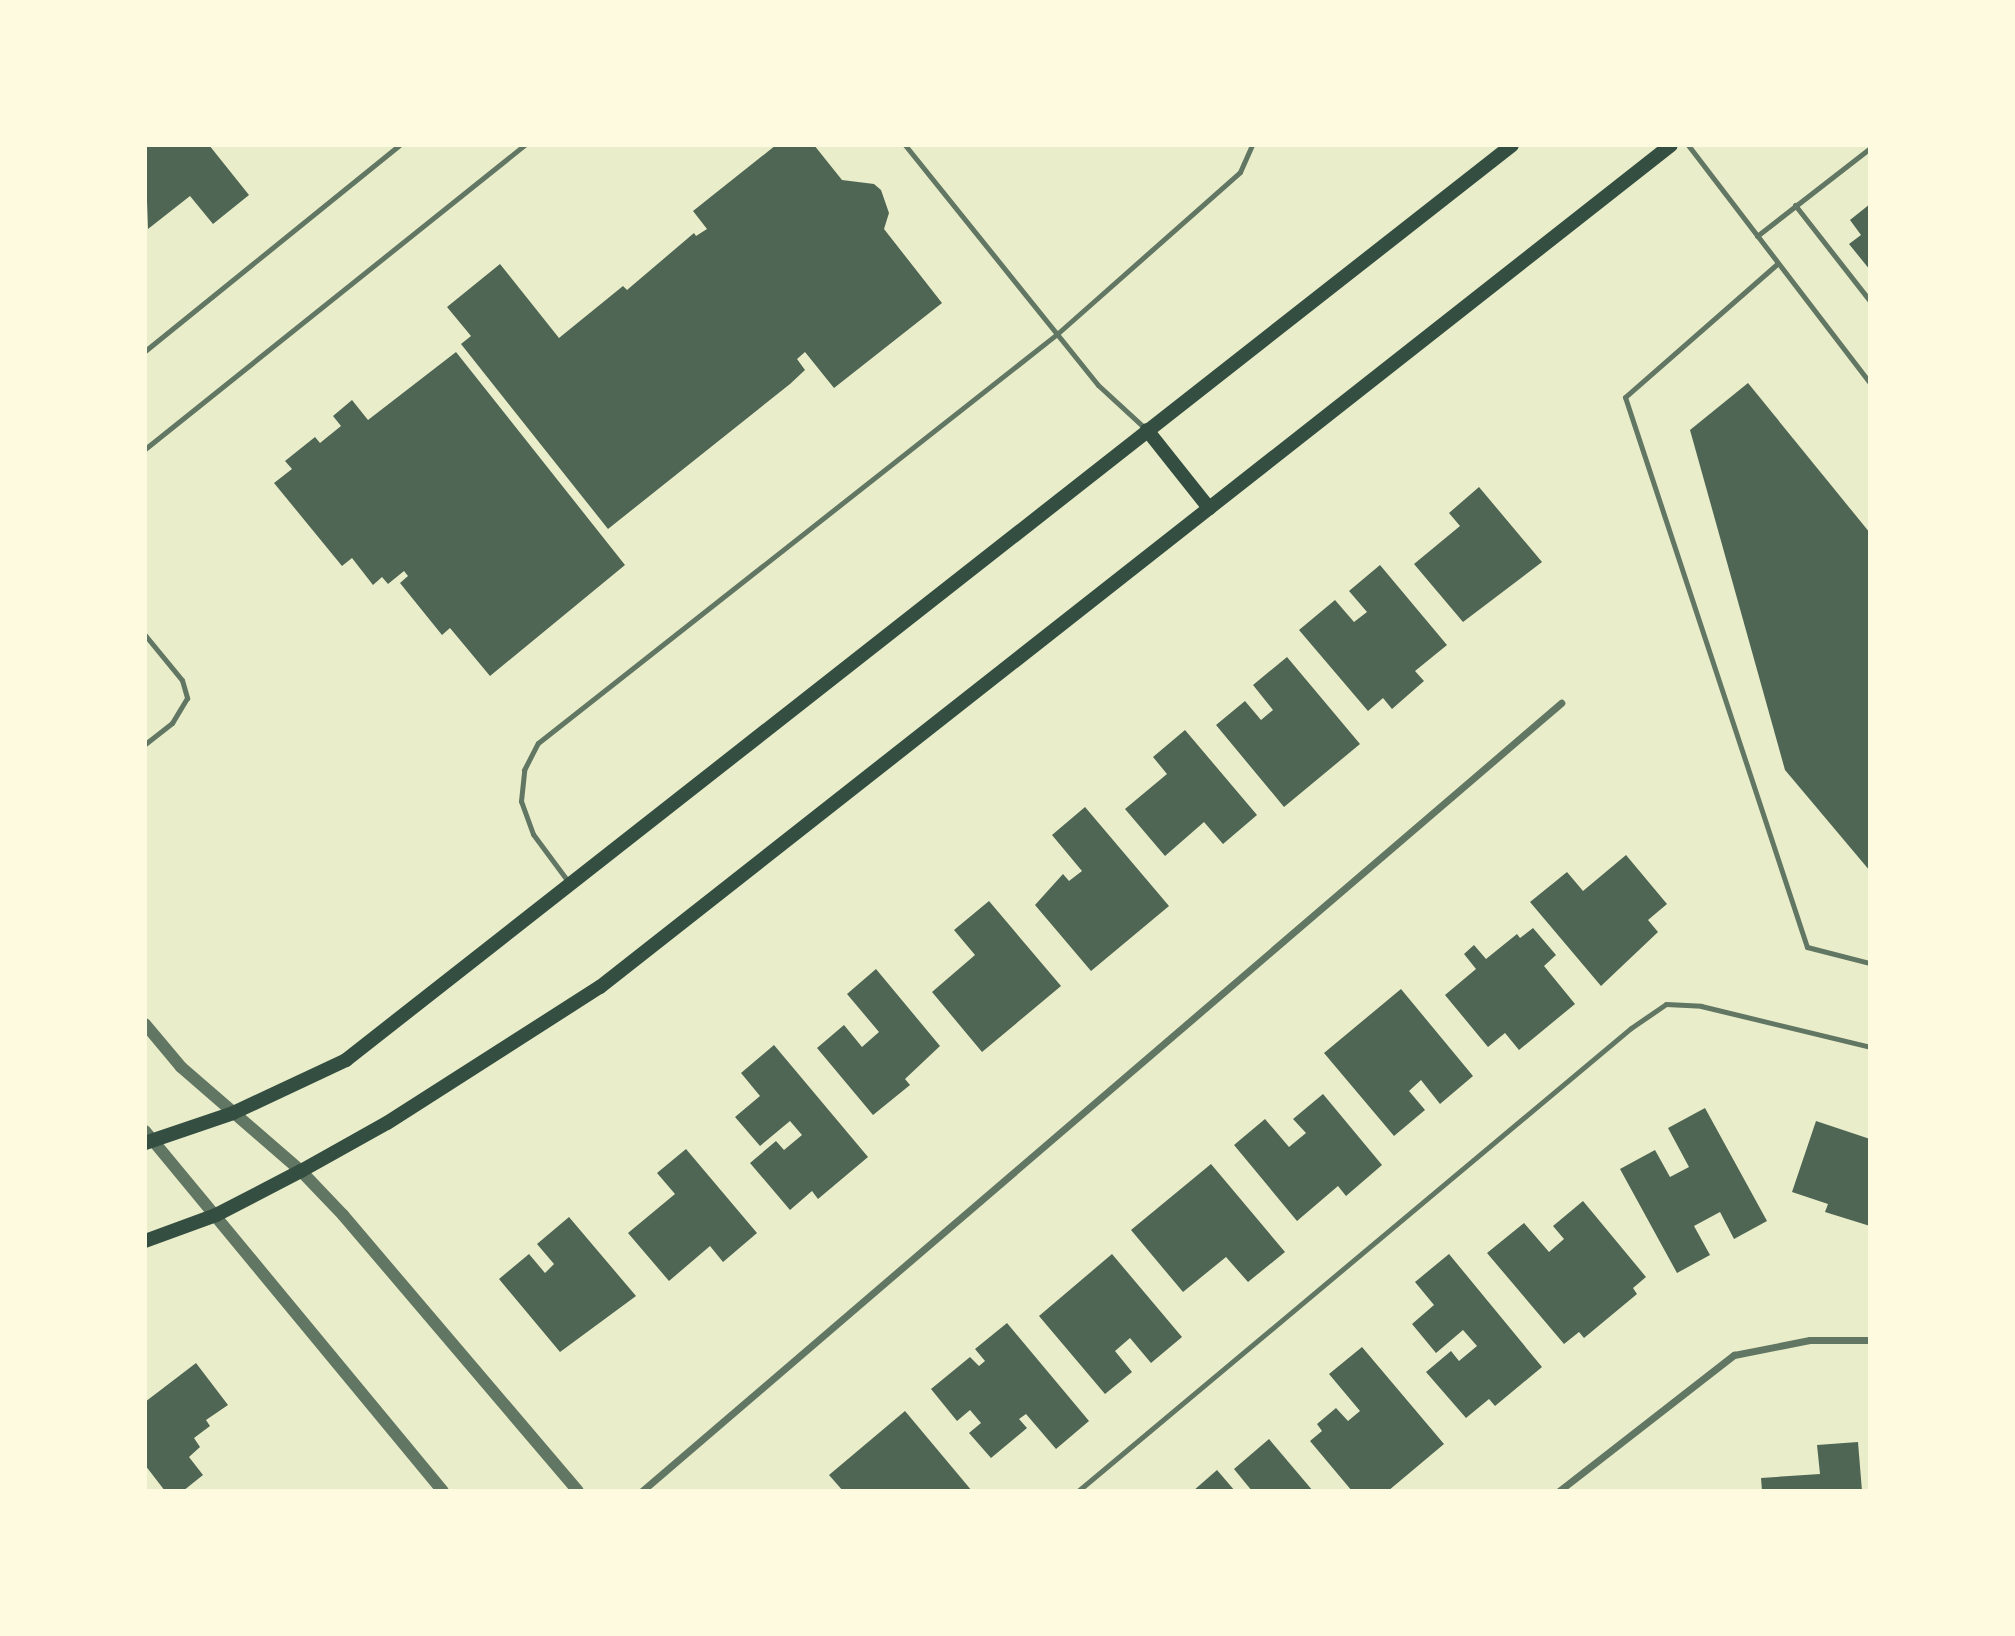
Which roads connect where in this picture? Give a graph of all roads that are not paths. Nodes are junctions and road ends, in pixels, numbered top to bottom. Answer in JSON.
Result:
{"nodes":[{"id":1,"x":399,"y":145,"type":"edge"},
{"id":2,"x":524,"y":145,"type":"edge"},
{"id":3,"x":905,"y":145,"type":"edge"},
{"id":4,"x":1252,"y":145,"type":"edge"},
{"id":5,"x":1512,"y":145,"type":"edge"},
{"id":6,"x":1671,"y":145,"type":"edge"},
{"id":7,"x":1688,"y":145,"type":"edge"},
{"id":8,"x":1870,"y":148,"type":"edge"},
{"id":9,"x":1796,"y":205,"type":"junction"},
{"id":10,"x":1756,"y":236,"type":"junction"},
{"id":11,"x":1777,"y":264,"type":"junction"},
{"id":12,"x":1870,"y":301,"type":"edge"},
{"id":13,"x":1057,"y":334,"type":"junction"},
{"id":14,"x":145,"y":351,"type":"edge"},
{"id":15,"x":1870,"y":383,"type":"edge"},
{"id":16,"x":1147,"y":430,"type":"junction"},
{"id":17,"x":145,"y":449,"type":"edge"},
{"id":18,"x":1209,"y":508,"type":"junction"},
{"id":19,"x":145,"y":635,"type":"edge"},
{"id":20,"x":1561,"y":704,"type":"dead end"},
{"id":21,"x":145,"y":744,"type":"edge"},
{"id":22,"x":572,"y":886,"type":"junction"},
{"id":23,"x":1870,"y":963,"type":"edge"},
{"id":24,"x":145,"y":1024,"type":"edge"},
{"id":25,"x":1870,"y":1047,"type":"edge"},
{"id":26,"x":233,"y":1113,"type":"junction"},
{"id":27,"x":148,"y":1138,"type":"edge"},
{"id":28,"x":301,"y":1171,"type":"junction"},
{"id":29,"x":216,"y":1215,"type":"junction"},
{"id":30,"x":145,"y":1241,"type":"edge"},
{"id":31,"x":1870,"y":1340,"type":"edge"},
{"id":32,"x":443,"y":1491,"type":"edge"},
{"id":33,"x":578,"y":1491,"type":"edge"},
{"id":34,"x":642,"y":1491,"type":"edge"},
{"id":35,"x":1079,"y":1491,"type":"edge"},
{"id":36,"x":1559,"y":1491,"type":"edge"}],
"edges":[{"from":1,"to":14,"type":"lane"},
{"from":2,"to":17,"type":"lane"},
{"from":3,"to":13,"type":"lane"},
{"from":4,"to":13,"type":"lane"},
{"from":5,"to":16,"type":"main road"},
{"from":6,"to":18,"type":"main road"},
{"from":7,"to":10,"type":"lane"},
{"from":8,"to":9,"type":"lane"},
{"from":9,"to":10,"type":"lane"},
{"from":9,"to":12,"type":"lane"},
{"from":10,"to":11,"type":"lane"},
{"from":11,"to":15,"type":"lane"},
{"from":11,"to":23,"type":"lane"},
{"from":13,"to":16,"type":"lane"},
{"from":13,"to":22,"type":"lane"},
{"from":16,"to":18,"type":"main road"},
{"from":16,"to":22,"type":"main road"},
{"from":18,"to":28,"type":"main road"},
{"from":19,"to":21,"type":"lane"},
{"from":20,"to":34,"type":"street"},
{"from":22,"to":26,"type":"main road"},
{"from":24,"to":26,"type":"street"},
{"from":25,"to":35,"type":"lane"},
{"from":26,"to":27,"type":"main road"},
{"from":26,"to":28,"type":"street"},
{"from":27,"to":29,"type":"street"},
{"from":28,"to":29,"type":"main road"},
{"from":28,"to":33,"type":"street"},
{"from":29,"to":30,"type":"main road"},
{"from":29,"to":32,"type":"street"},
{"from":31,"to":36,"type":"street"}]}
